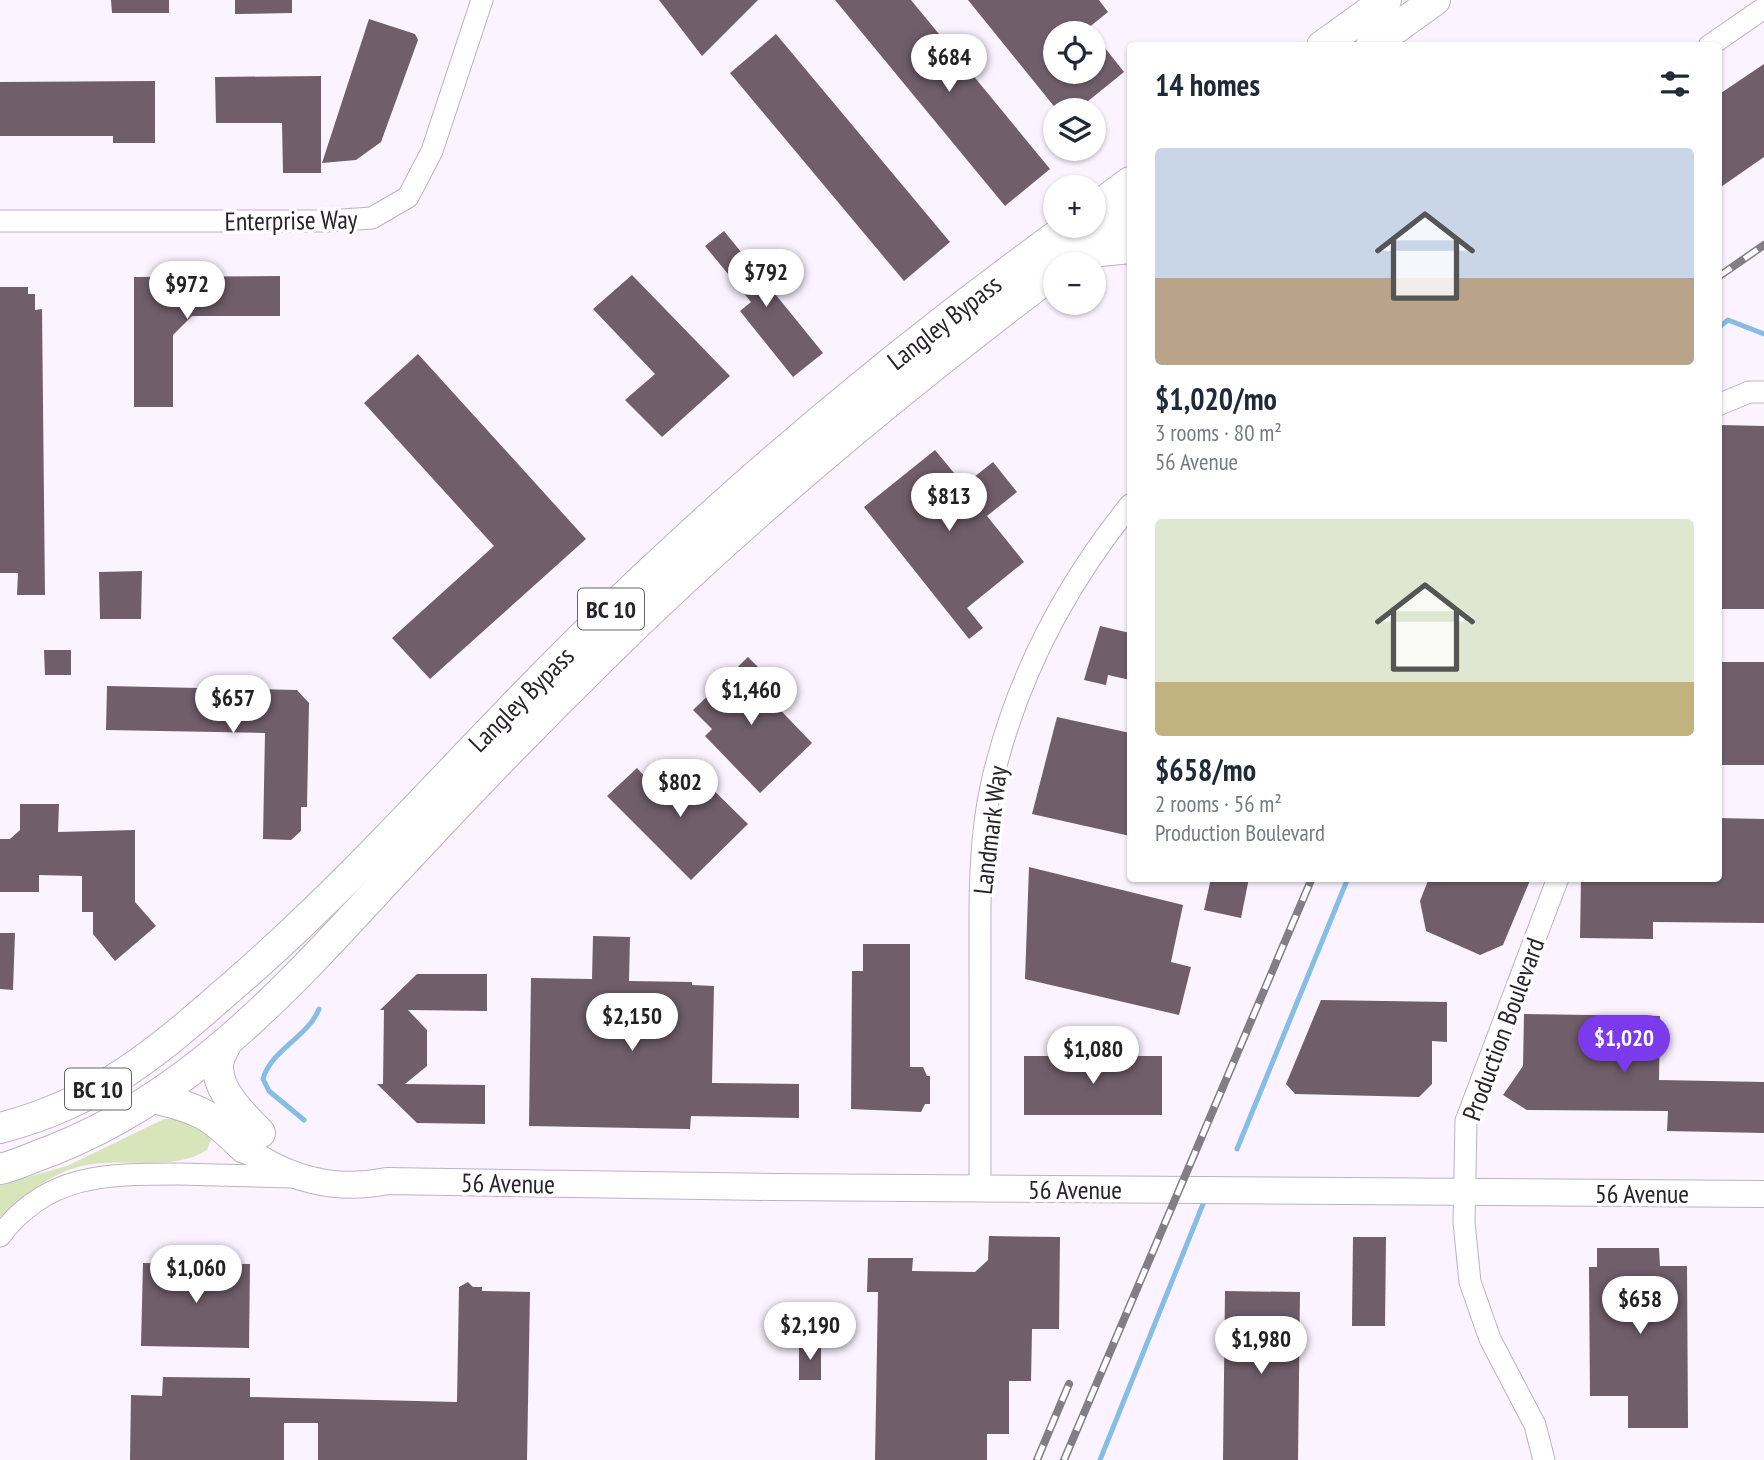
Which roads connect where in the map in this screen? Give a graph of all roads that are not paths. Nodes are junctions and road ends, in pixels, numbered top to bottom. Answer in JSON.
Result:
{"nodes":[{"id":1,"x":482,"y":0,"type":"edge"},
{"id":2,"x":1386,"y":0,"type":"edge"},
{"id":3,"x":1435,"y":0,"type":"edge"},
{"id":4,"x":1764,"y":8,"type":"edge"},
{"id":5,"x":1328,"y":42,"type":"edge"},
{"id":6,"x":1377,"y":42,"type":"edge"},
{"id":7,"x":1715,"y":42,"type":"edge"},
{"id":8,"x":1127,"y":199,"type":"edge"},
{"id":9,"x":1127,"y":200,"type":"edge"},
{"id":10,"x":1106,"y":205,"type":"edge"},
{"id":11,"x":0,"y":221,"type":"edge"},
{"id":12,"x":1072,"y":248,"type":"edge"},
{"id":13,"x":1127,"y":248,"type":"edge"},
{"id":14,"x":1043,"y":281,"type":"edge"},
{"id":15,"x":1764,"y":392,"type":"edge"},
{"id":16,"x":1722,"y":403,"type":"edge"},
{"id":17,"x":1127,"y":509,"type":"edge"},
{"id":18,"x":1556,"y":882,"type":"edge"},
{"id":19,"x":226,"y":1044,"type":"junction"},
{"id":20,"x":153,"y":1098,"type":"junction"},
{"id":21,"x":0,"y":1128,"type":"edge"},
{"id":22,"x":252,"y":1141,"type":"junction"},
{"id":23,"x":0,"y":1169,"type":"edge"},
{"id":24,"x":188,"y":1175,"type":"junction"},
{"id":25,"x":301,"y":1177,"type":"junction"},
{"id":26,"x":387,"y":1181,"type":"junction"},
{"id":27,"x":980,"y":1189,"type":"junction"},
{"id":28,"x":1465,"y":1193,"type":"junction"},
{"id":29,"x":1764,"y":1194,"type":"edge"},
{"id":30,"x":0,"y":1236,"type":"edge"},
{"id":31,"x":1544,"y":1460,"type":"edge"}],
"edges":[{"from":1,"to":11,"type":"street","name":"Enterprise Way"},
{"from":2,"to":5,"type":"highway"},
{"from":3,"to":6,"type":"highway"},
{"from":4,"to":7,"type":"street"},
{"from":8,"to":10,"type":"highway","name":"Langley Bypass","number":"BC 10"},
{"from":9,"to":12,"type":"highway","name":"Langley Bypass","number":"BC 10"},
{"from":12,"to":13,"type":"highway"},
{"from":12,"to":21,"type":"highway","name":"Langley Bypass","number":"BC 10"},
{"from":14,"to":19,"type":"highway","name":"Langley Bypass","number":"BC 10"},
{"from":15,"to":16,"type":"street"},
{"from":17,"to":27,"type":"street","name":"Landmark Way"},
{"from":18,"to":28,"type":"street","name":"Production Boulevard"},
{"from":19,"to":20,"type":"highway","name":"Langley Bypass","number":"BC 10"},
{"from":19,"to":22,"type":"highway"},
{"from":20,"to":22,"type":"highway"},
{"from":20,"to":23,"type":"highway","name":"Langley Bypass","number":"BC 10"},
{"from":22,"to":24,"type":"street","name":"56 Avenue"},
{"from":22,"to":25,"type":"main road","name":"56 Avenue"},
{"from":22,"to":26,"type":"main road","name":"56 Avenue"},
{"from":24,"to":25,"type":"street","name":"56 Avenue"},
{"from":24,"to":30,"type":"street","name":"56 Avenue"},
{"from":25,"to":26,"type":"main road","name":"56 Avenue"},
{"from":26,"to":27,"type":"main road","name":"56 Avenue"},
{"from":27,"to":28,"type":"main road","name":"56 Avenue"},
{"from":28,"to":29,"type":"main road","name":"56 Avenue"},
{"from":28,"to":31,"type":"street","name":"Production Boulevard"}]}
